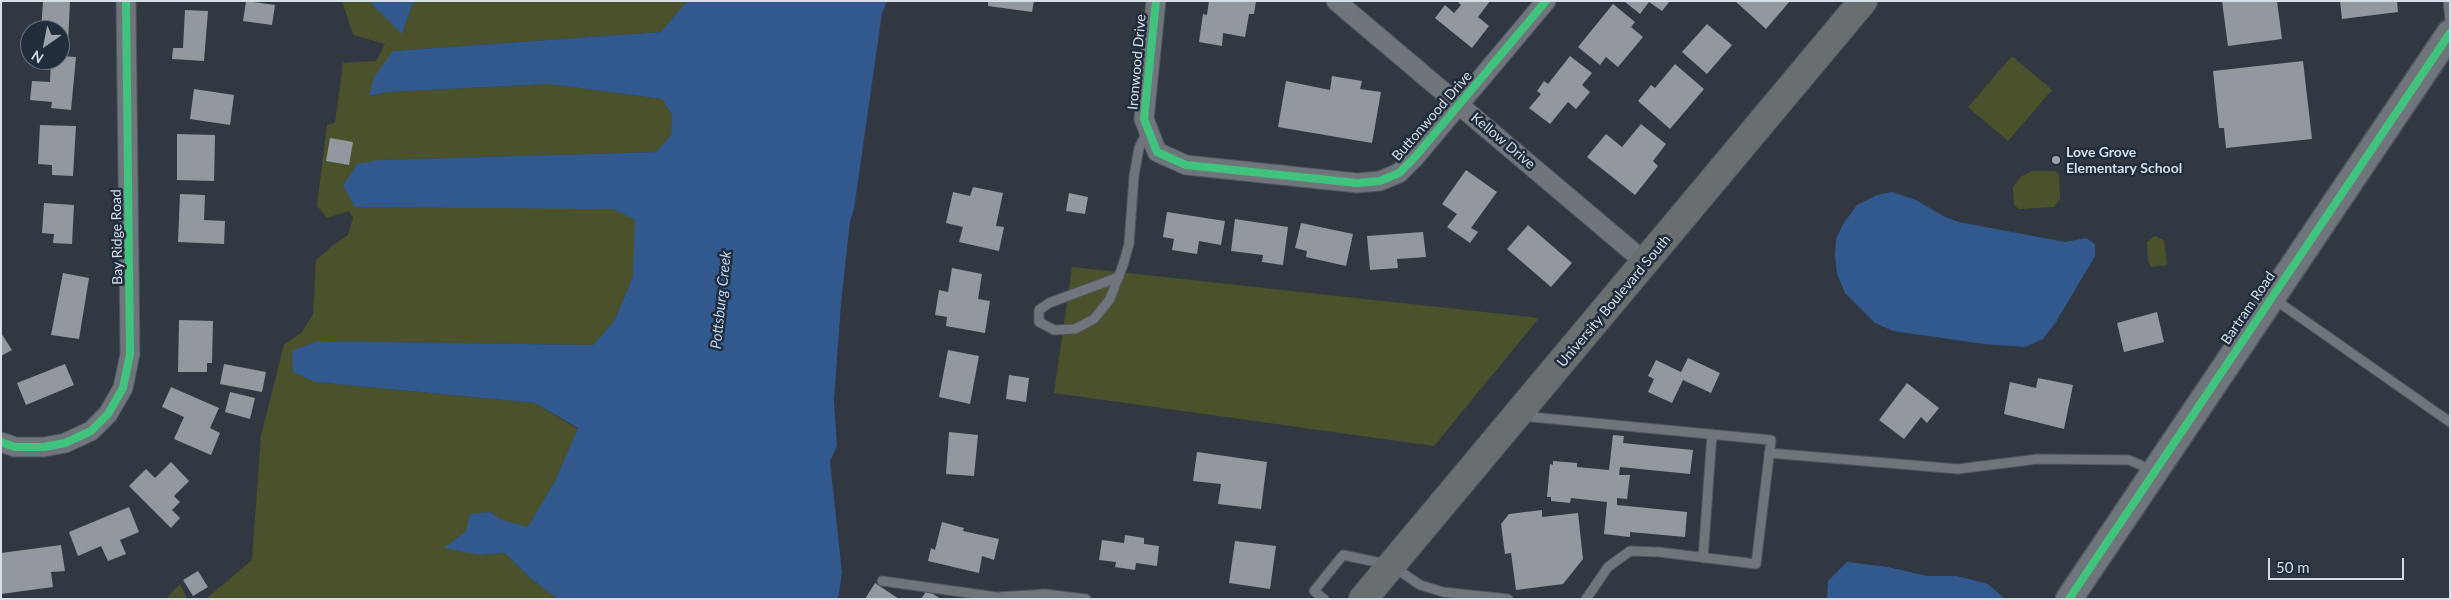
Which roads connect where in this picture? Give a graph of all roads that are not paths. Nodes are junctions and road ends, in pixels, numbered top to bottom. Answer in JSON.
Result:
{"nodes":[{"id":1,"x":126,"y":1,"type":"edge"},
{"id":2,"x":1156,"y":1,"type":"edge"},
{"id":3,"x":1336,"y":1,"type":"edge"},
{"id":4,"x":1546,"y":1,"type":"edge"},
{"id":5,"x":1863,"y":1,"type":"edge"},
{"id":6,"x":2448,"y":1,"type":"edge"},
{"id":7,"x":2450,"y":20,"type":"edge"},
{"id":8,"x":2450,"y":33,"type":"edge"},
{"id":9,"x":1460,"y":104,"type":"junction"},
{"id":10,"x":1148,"y":130,"type":"junction"},
{"id":11,"x":1157,"y":152,"type":"joint"},
{"id":12,"x":1646,"y":263,"type":"junction"},
{"id":13,"x":1118,"y":277,"type":"junction"},
{"id":14,"x":2270,"y":297,"type":"junction"},
{"id":15,"x":1518,"y":416,"type":"junction"},
{"id":16,"x":2450,"y":422,"type":"edge"},
{"id":17,"x":1712,"y":434,"type":"junction"},
{"id":18,"x":1,"y":442,"type":"edge"},
{"id":19,"x":1769,"y":452,"type":"junction"},
{"id":20,"x":2154,"y":471,"type":"junction"},
{"id":21,"x":1703,"y":558,"type":"junction"},
{"id":22,"x":1391,"y":565,"type":"junction"},
{"id":23,"x":882,"y":581,"type":"dead end"},
{"id":24,"x":1086,"y":599,"type":"edge"},
{"id":25,"x":1324,"y":599,"type":"edge"},
{"id":26,"x":1363,"y":599,"type":"edge"},
{"id":27,"x":1508,"y":599,"type":"edge"},
{"id":28,"x":1586,"y":599,"type":"edge"},
{"id":29,"x":2069,"y":599,"type":"edge"}],
"edges":[{"from":1,"to":18,"type":"street","name":"Bay Ridge Road"},
{"from":2,"to":10,"type":"street","name":"Ironwood Drive"},
{"from":3,"to":9,"type":"street","name":"Kellow Drive"},
{"from":4,"to":9,"type":"street","name":"Buttonwood Drive"},
{"from":5,"to":12,"type":"main road","name":"University Boulevard South"},
{"from":6,"to":7,"type":"lane"},
{"from":8,"to":14,"type":"street","name":"Bartram Road"},
{"from":9,"to":11,"type":"street","name":"Buttonwood Drive"},
{"from":9,"to":12,"type":"street","name":"Kellow Drive"},
{"from":10,"to":11,"type":"street","name":"Ironwood Drive"},
{"from":10,"to":13,"type":"lane"},
{"from":12,"to":15,"type":"main road","name":"University Boulevard South"},
{"from":13,"to":13,"type":"lane"},
{"from":14,"to":16,"type":"lane"},
{"from":14,"to":20,"type":"street","name":"Bartram Road"},
{"from":15,"to":17,"type":"lane"},
{"from":15,"to":22,"type":"main road","name":"University Boulevard South"},
{"from":17,"to":19,"type":"lane"},
{"from":17,"to":21,"type":"lane"},
{"from":19,"to":20,"type":"lane"},
{"from":19,"to":21,"type":"lane"},
{"from":20,"to":29,"type":"street","name":"Bartram Road"},
{"from":21,"to":28,"type":"lane"},
{"from":22,"to":25,"type":"lane"},
{"from":22,"to":26,"type":"main road","name":"University Boulevard South"},
{"from":22,"to":27,"type":"lane"},
{"from":23,"to":24,"type":"lane"}]}
